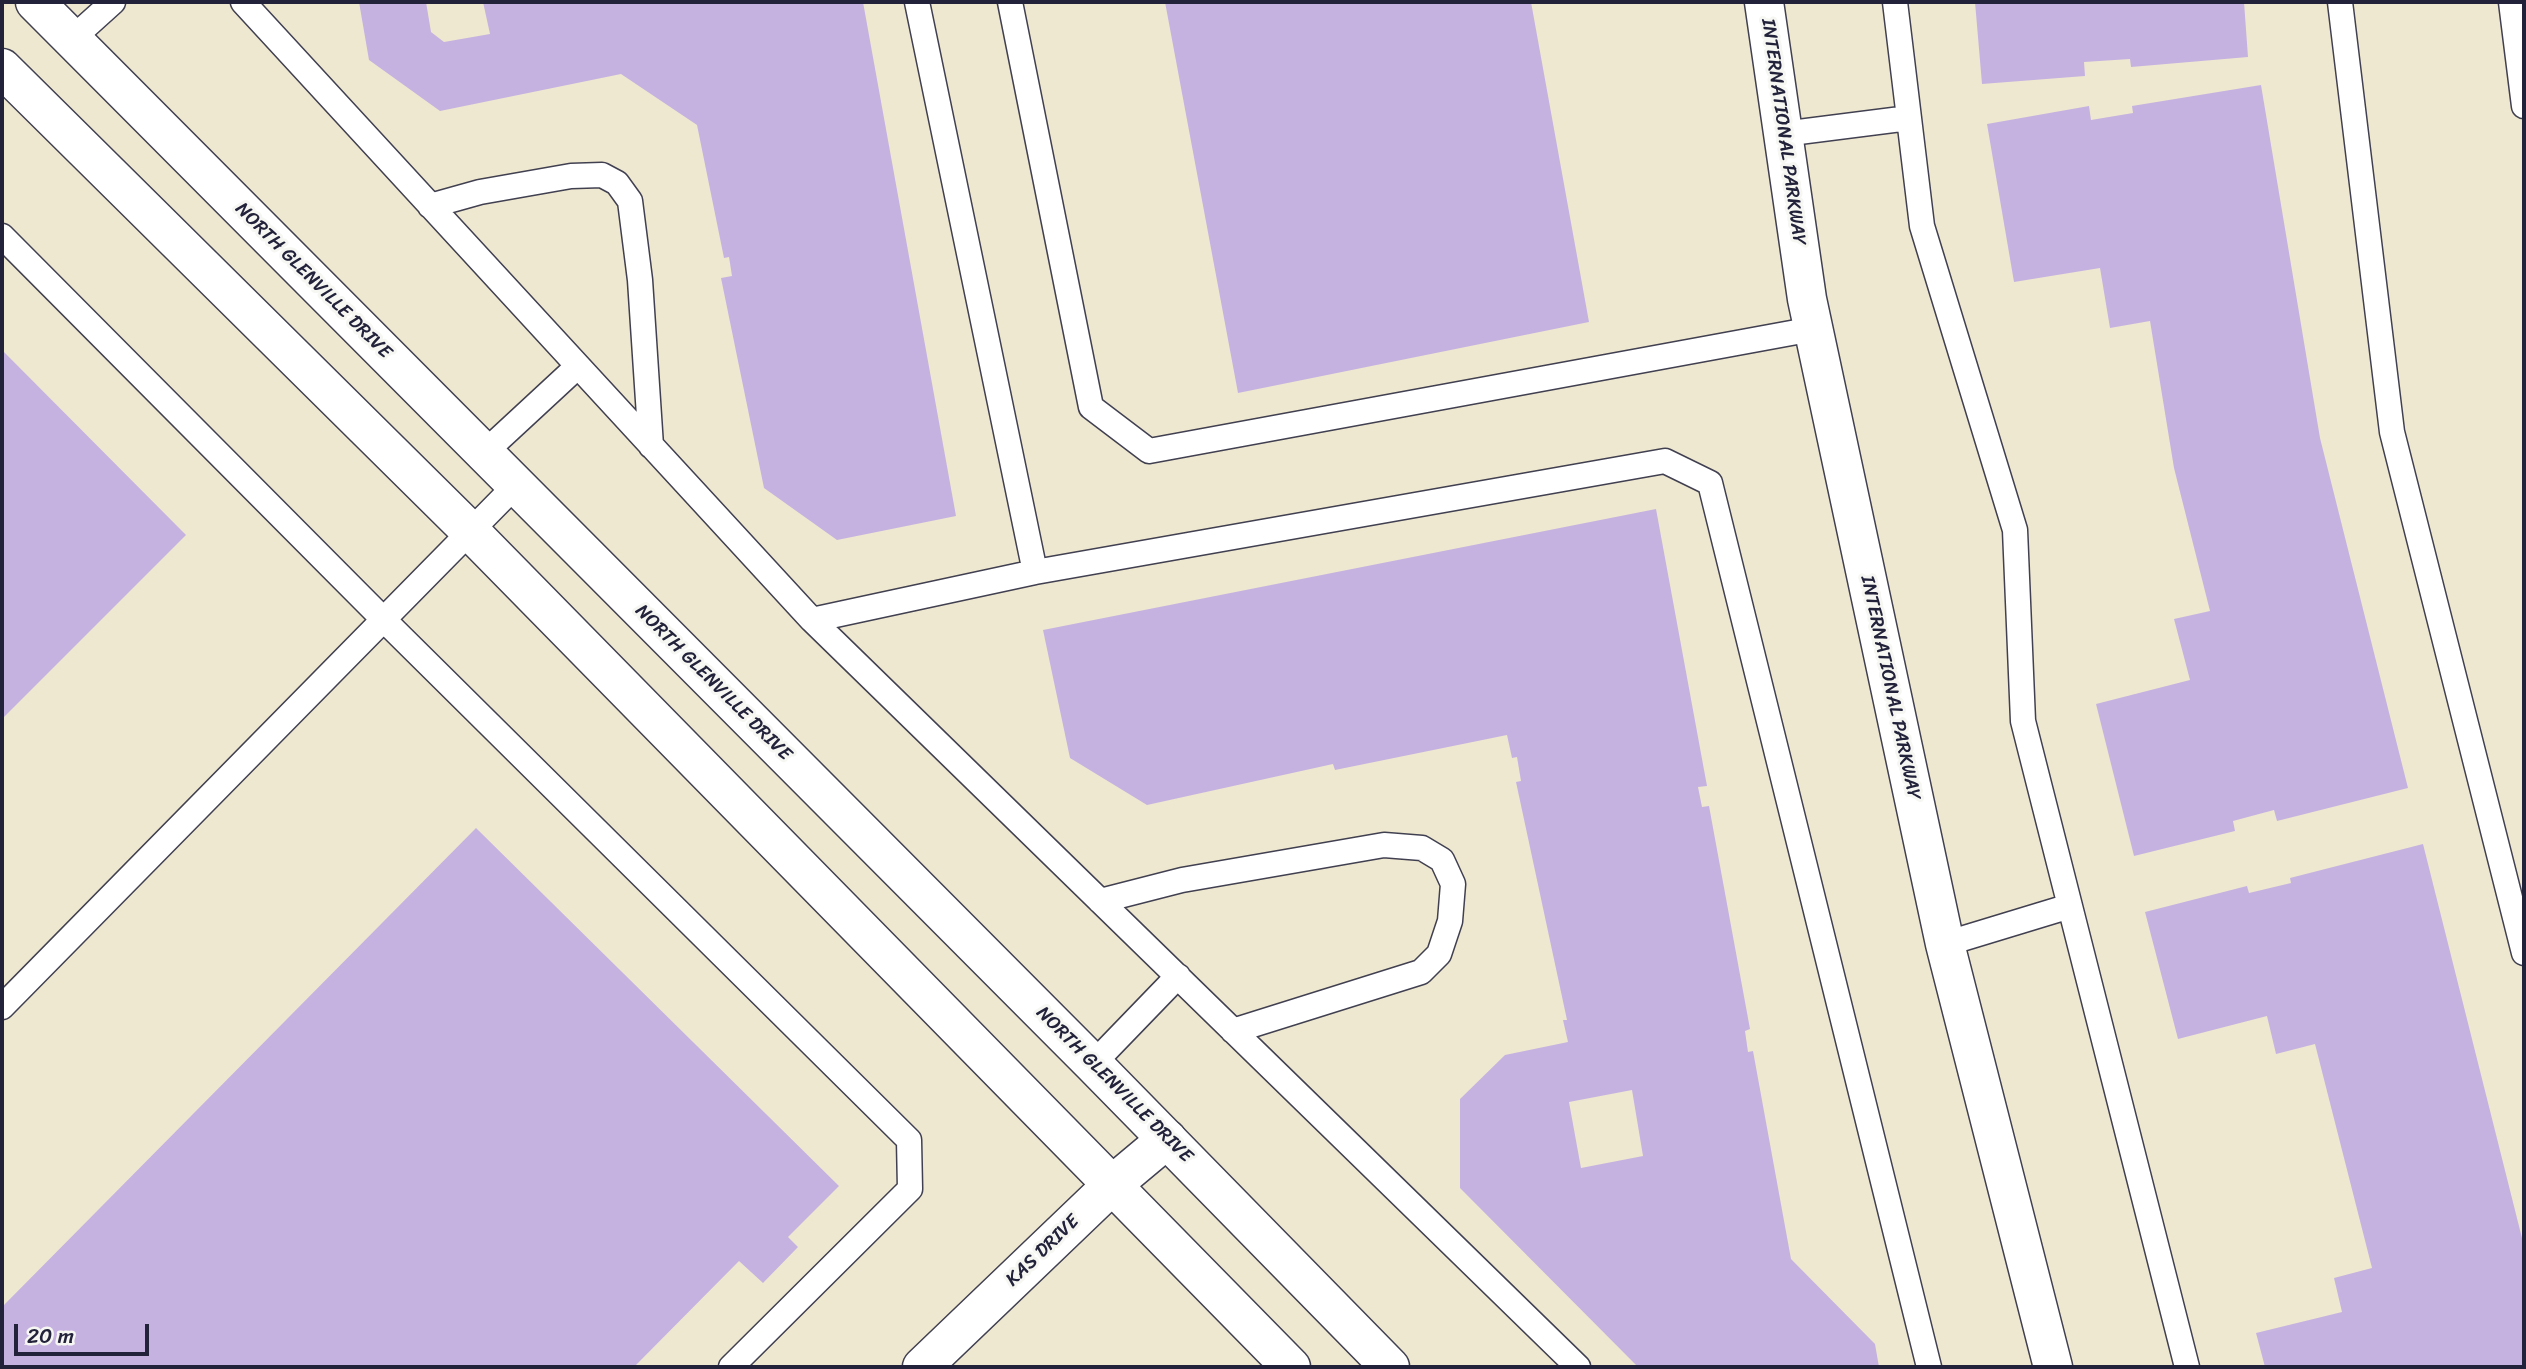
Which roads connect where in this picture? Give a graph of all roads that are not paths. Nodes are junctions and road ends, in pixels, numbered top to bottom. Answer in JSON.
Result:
{"nodes":[{"id":1,"x":35,"y":2,"type":"edge"},
{"id":2,"x":113,"y":2,"type":"edge"},
{"id":3,"x":243,"y":2,"type":"edge"},
{"id":4,"x":918,"y":2,"type":"edge"},
{"id":5,"x":1010,"y":2,"type":"edge"},
{"id":6,"x":1764,"y":2,"type":"edge"},
{"id":7,"x":1895,"y":2,"type":"edge"},
{"id":8,"x":2340,"y":2,"type":"edge"},
{"id":9,"x":2511,"y":2,"type":"edge"},
{"id":10,"x":72,"y":39,"type":"junction"},
{"id":11,"x":2,"y":68,"type":"edge"},
{"id":12,"x":2524,"y":106,"type":"edge"},
{"id":13,"x":1909,"y":118,"type":"junction"},
{"id":14,"x":1783,"y":134,"type":"junction"},
{"id":15,"x":430,"y":205,"type":"junction"},
{"id":16,"x":2,"y":236,"type":"edge"},
{"id":17,"x":1813,"y":329,"type":"junction"},
{"id":18,"x":578,"y":366,"type":"junction"},
{"id":19,"x":651,"y":446,"type":"junction"},
{"id":20,"x":484,"y":453,"type":"junction"},
{"id":21,"x":516,"y":485,"type":"junction"},
{"id":22,"x":470,"y":531,"type":"junction"},
{"id":23,"x":1035,"y":572,"type":"junction"},
{"id":24,"x":383,"y":619,"type":"junction"},
{"id":25,"x":812,"y":620,"type":"junction"},
{"id":26,"x":1100,"y":901,"type":"junction"},
{"id":27,"x":2070,"y":905,"type":"junction"},
{"id":28,"x":1944,"y":944,"type":"junction"},
{"id":29,"x":2524,"y":953,"type":"edge"},
{"id":30,"x":1178,"y":976,"type":"junction"},
{"id":31,"x":2,"y":1007,"type":"edge"},
{"id":32,"x":1233,"y":1031,"type":"junction"},
{"id":33,"x":1093,"y":1063,"type":"junction"},
{"id":34,"x":1167,"y":1139,"type":"junction"},
{"id":35,"x":1112,"y":1185,"type":"junction"},
{"id":36,"x":731,"y":1367,"type":"edge"},
{"id":37,"x":922,"y":1367,"type":"edge"},
{"id":38,"x":1292,"y":1367,"type":"edge"},
{"id":39,"x":1390,"y":1367,"type":"edge"},
{"id":40,"x":1578,"y":1367,"type":"edge"},
{"id":41,"x":1928,"y":1367,"type":"edge"},
{"id":42,"x":2053,"y":1367,"type":"edge"},
{"id":43,"x":2187,"y":1367,"type":"edge"}],
"edges":[{"from":1,"to":10,"type":"street","name":"NORTH GLENVILLE DRIVE"},
{"from":2,"to":10,"type":"lane"},
{"from":3,"to":15,"type":"lane"},
{"from":4,"to":23,"type":"lane"},
{"from":5,"to":17,"type":"lane"},
{"from":6,"to":14,"type":"street","name":"INTERNATIONAL PARKWAY"},
{"from":7,"to":13,"type":"lane"},
{"from":8,"to":29,"type":"lane"},
{"from":9,"to":12,"type":"lane"},
{"from":10,"to":20,"type":"street","name":"NORTH GLENVILLE DRIVE"},
{"from":11,"to":22,"type":"street"},
{"from":13,"to":14,"type":"lane"},
{"from":13,"to":27,"type":"lane"},
{"from":14,"to":17,"type":"street","name":"INTERNATIONAL PARKWAY"},
{"from":15,"to":18,"type":"lane"},
{"from":15,"to":19,"type":"lane"},
{"from":16,"to":24,"type":"lane"},
{"from":17,"to":28,"type":"street","name":"INTERNATIONAL PARKWAY"},
{"from":18,"to":19,"type":"lane"},
{"from":18,"to":20,"type":"lane"},
{"from":19,"to":25,"type":"lane"},
{"from":20,"to":21,"type":"street","name":"NORTH GLENVILLE DRIVE"},
{"from":21,"to":22,"type":"lane"},
{"from":21,"to":33,"type":"street","name":"NORTH GLENVILLE DRIVE"},
{"from":22,"to":24,"type":"lane"},
{"from":22,"to":35,"type":"street"},
{"from":23,"to":25,"type":"lane"},
{"from":23,"to":41,"type":"lane"},
{"from":24,"to":31,"type":"lane"},
{"from":24,"to":36,"type":"lane"},
{"from":25,"to":26,"type":"lane"},
{"from":26,"to":30,"type":"lane"},
{"from":26,"to":32,"type":"lane"},
{"from":27,"to":28,"type":"lane"},
{"from":27,"to":43,"type":"lane"},
{"from":28,"to":42,"type":"street","name":"INTERNATIONAL PARKWAY"},
{"from":30,"to":32,"type":"lane"},
{"from":30,"to":33,"type":"lane"},
{"from":32,"to":40,"type":"lane"},
{"from":33,"to":34,"type":"street","name":"NORTH GLENVILLE DRIVE"},
{"from":34,"to":35,"type":"street","name":"KAS DRIVE"},
{"from":34,"to":39,"type":"street","name":"NORTH GLENVILLE DRIVE"},
{"from":35,"to":37,"type":"street","name":"KAS DRIVE"},
{"from":35,"to":38,"type":"street"}]}
